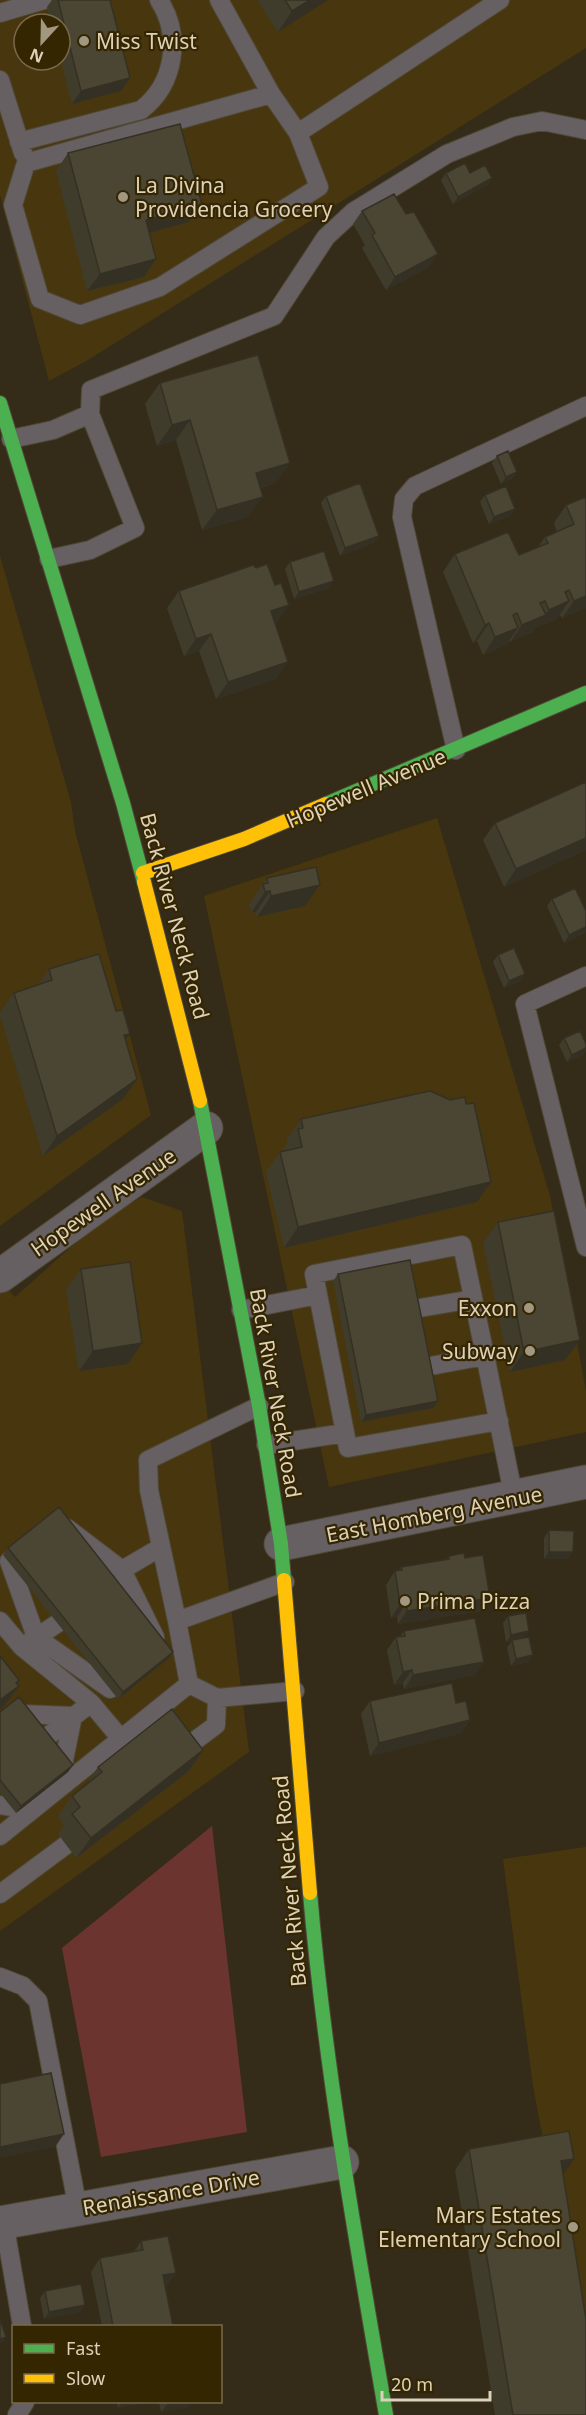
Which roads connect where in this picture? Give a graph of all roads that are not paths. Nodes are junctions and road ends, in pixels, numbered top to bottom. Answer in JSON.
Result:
{"nodes":[{"id":1,"x":44,"y":0,"type":"edge"},
{"id":2,"x":159,"y":0,"type":"edge"},
{"id":3,"x":219,"y":0,"type":"edge"},
{"id":4,"x":500,"y":0,"type":"edge"},
{"id":5,"x":0,"y":13,"type":"edge"},
{"id":6,"x":0,"y":80,"type":"edge"},
{"id":7,"x":271,"y":94,"type":"junction"},
{"id":8,"x":5,"y":113,"type":"edge"},
{"id":9,"x":586,"y":130,"type":"edge"},
{"id":10,"x":298,"y":133,"type":"junction"},
{"id":11,"x":20,"y":142,"type":"junction"},
{"id":12,"x":26,"y":163,"type":"junction"},
{"id":13,"x":0,"y":403,"type":"edge"},
{"id":14,"x":586,"y":406,"type":"edge"},
{"id":15,"x":90,"y":414,"type":"junction"},
{"id":16,"x":11,"y":439,"type":"junction"},
{"id":17,"x":49,"y":559,"type":"junction"},
{"id":18,"x":586,"y":693,"type":"edge"},
{"id":19,"x":456,"y":750,"type":"junction"},
{"id":20,"x":142,"y":873,"type":"junction"},
{"id":21,"x":586,"y":976,"type":"edge"},
{"id":22,"x":206,"y":1128,"type":"junction"},
{"id":23,"x":586,"y":1247,"type":"edge"},
{"id":24,"x":0,"y":1276,"type":"edge"},
{"id":25,"x":318,"y":1295,"type":"junction"},
{"id":26,"x":473,"y":1299,"type":"junction"},
{"id":27,"x":241,"y":1310,"type":"junction"},
{"id":28,"x":414,"y":1310,"type":"edge"},
{"id":29,"x":485,"y":1356,"type":"junction"},
{"id":30,"x":425,"y":1367,"type":"edge"},
{"id":31,"x":259,"y":1406,"type":"junction"},
{"id":32,"x":499,"y":1421,"type":"junction"},
{"id":33,"x":345,"y":1434,"type":"junction"},
{"id":34,"x":266,"y":1445,"type":"junction"},
{"id":35,"x":586,"y":1482,"type":"edge"},
{"id":36,"x":514,"y":1498,"type":"junction"},
{"id":37,"x":59,"y":1521,"type":"edge"},
{"id":38,"x":281,"y":1544,"type":"junction"},
{"id":39,"x":78,"y":1545,"type":"edge"},
{"id":40,"x":161,"y":1547,"type":"junction"},
{"id":41,"x":9,"y":1560,"type":"edge"},
{"id":42,"x":122,"y":1570,"type":"junction"},
{"id":43,"x":285,"y":1582,"type":"junction"},
{"id":44,"x":26,"y":1583,"type":"edge"},
{"id":45,"x":110,"y":1586,"type":"edge"},
{"id":46,"x":0,"y":1621,"type":"edge"},
{"id":47,"x":177,"y":1621,"type":"junction"},
{"id":48,"x":58,"y":1623,"type":"edge"},
{"id":49,"x":141,"y":1624,"type":"edge"},
{"id":50,"x":29,"y":1642,"type":"junction"},
{"id":51,"x":161,"y":1649,"type":"edge"},
{"id":52,"x":90,"y":1664,"type":"dead end"},
{"id":53,"x":189,"y":1684,"type":"junction"},
{"id":54,"x":110,"y":1689,"type":"dead end"},
{"id":55,"x":295,"y":1691,"type":"junction"},
{"id":56,"x":217,"y":1698,"type":"junction"},
{"id":57,"x":91,"y":1703,"type":"junction"},
{"id":58,"x":22,"y":1714,"type":"edge"},
{"id":59,"x":73,"y":1716,"type":"junction"},
{"id":60,"x":43,"y":1740,"type":"edge"},
{"id":61,"x":122,"y":1740,"type":"junction"},
{"id":62,"x":177,"y":1754,"type":"edge"},
{"id":63,"x":63,"y":1765,"type":"edge"},
{"id":64,"x":0,"y":1836,"type":"edge"},
{"id":65,"x":66,"y":1845,"type":"dead end"},
{"id":66,"x":4,"y":1889,"type":"edge"},
{"id":67,"x":0,"y":1977,"type":"edge"},
{"id":68,"x":342,"y":2162,"type":"junction"},
{"id":69,"x":78,"y":2209,"type":"junction"},
{"id":70,"x":2,"y":2222,"type":"edge"},
{"id":71,"x":22,"y":2325,"type":"edge"},
{"id":72,"x":386,"y":2415,"type":"edge"}],
"edges":[{"from":1,"to":5,"type":"lane"},
{"from":2,"to":11,"type":"lane"},
{"from":3,"to":7,"type":"lane"},
{"from":4,"to":10,"type":"lane"},
{"from":6,"to":8,"type":"lane"},
{"from":7,"to":10,"type":"lane"},
{"from":7,"to":12,"type":"lane"},
{"from":8,"to":11,"type":"lane"},
{"from":9,"to":15,"type":"lane"},
{"from":10,"to":12,"type":"lane"},
{"from":11,"to":12,"type":"lane"},
{"from":13,"to":16,"type":"street","name":"Back River Neck Road"},
{"from":14,"to":19,"type":"lane"},
{"from":15,"to":16,"type":"lane"},
{"from":15,"to":17,"type":"lane"},
{"from":16,"to":17,"type":"street","name":"Back River Neck Road"},
{"from":17,"to":20,"type":"street","name":"Back River Neck Road"},
{"from":18,"to":19,"type":"street","name":"Hopewell Avenue"},
{"from":19,"to":20,"type":"street","name":"Hopewell Avenue"},
{"from":20,"to":22,"type":"street","name":"Back River Neck Road"},
{"from":21,"to":23,"type":"lane"},
{"from":22,"to":24,"type":"street","name":"Hopewell Avenue"},
{"from":22,"to":27,"type":"street","name":"Back River Neck Road"},
{"from":25,"to":26,"type":"lane"},
{"from":25,"to":27,"type":"lane"},
{"from":25,"to":33,"type":"lane"},
{"from":26,"to":28,"type":"lane"},
{"from":26,"to":29,"type":"lane"},
{"from":27,"to":31,"type":"street","name":"Back River Neck Road"},
{"from":29,"to":30,"type":"lane"},
{"from":29,"to":32,"type":"lane"},
{"from":31,"to":34,"type":"street","name":"Back River Neck Road"},
{"from":31,"to":40,"type":"lane"},
{"from":32,"to":33,"type":"lane"},
{"from":32,"to":36,"type":"lane"},
{"from":33,"to":34,"type":"lane"},
{"from":34,"to":38,"type":"street","name":"Back River Neck Road"},
{"from":35,"to":36,"type":"street","name":"East Homberg Avenue"},
{"from":36,"to":38,"type":"street","name":"East Homberg Avenue"},
{"from":37,"to":42,"type":"lane"},
{"from":38,"to":43,"type":"street","name":"Back River Neck Road"},
{"from":39,"to":42,"type":"lane"},
{"from":40,"to":42,"type":"lane"},
{"from":40,"to":47,"type":"lane"},
{"from":41,"to":50,"type":"lane"},
{"from":42,"to":45,"type":"lane"},
{"from":42,"to":49,"type":"lane"},
{"from":42,"to":51,"type":"lane"},
{"from":43,"to":47,"type":"lane"},
{"from":43,"to":55,"type":"street","name":"Back River Neck Road"},
{"from":44,"to":50,"type":"lane"},
{"from":46,"to":50,"type":"lane"},
{"from":47,"to":53,"type":"lane"},
{"from":48,"to":50,"type":"lane"},
{"from":50,"to":52,"type":"lane"},
{"from":50,"to":54,"type":"lane"},
{"from":50,"to":57,"type":"lane"},
{"from":53,"to":56,"type":"lane"},
{"from":53,"to":61,"type":"lane"},
{"from":55,"to":56,"type":"lane"},
{"from":55,"to":68,"type":"street","name":"Back River Neck Road"},
{"from":56,"to":62,"type":"lane"},
{"from":57,"to":59,"type":"lane"},
{"from":57,"to":61,"type":"lane"},
{"from":58,"to":59,"type":"lane"},
{"from":59,"to":60,"type":"lane"},
{"from":59,"to":63,"type":"lane"},
{"from":61,"to":64,"type":"lane"},
{"from":65,"to":66,"type":"lane"},
{"from":67,"to":69,"type":"lane"},
{"from":68,"to":69,"type":"street","name":"Renaissance Drive"},
{"from":68,"to":72,"type":"street","name":"Back River Neck Road"},
{"from":69,"to":70,"type":"street","name":"Renaissance Drive"},
{"from":70,"to":71,"type":"lane"}]}
